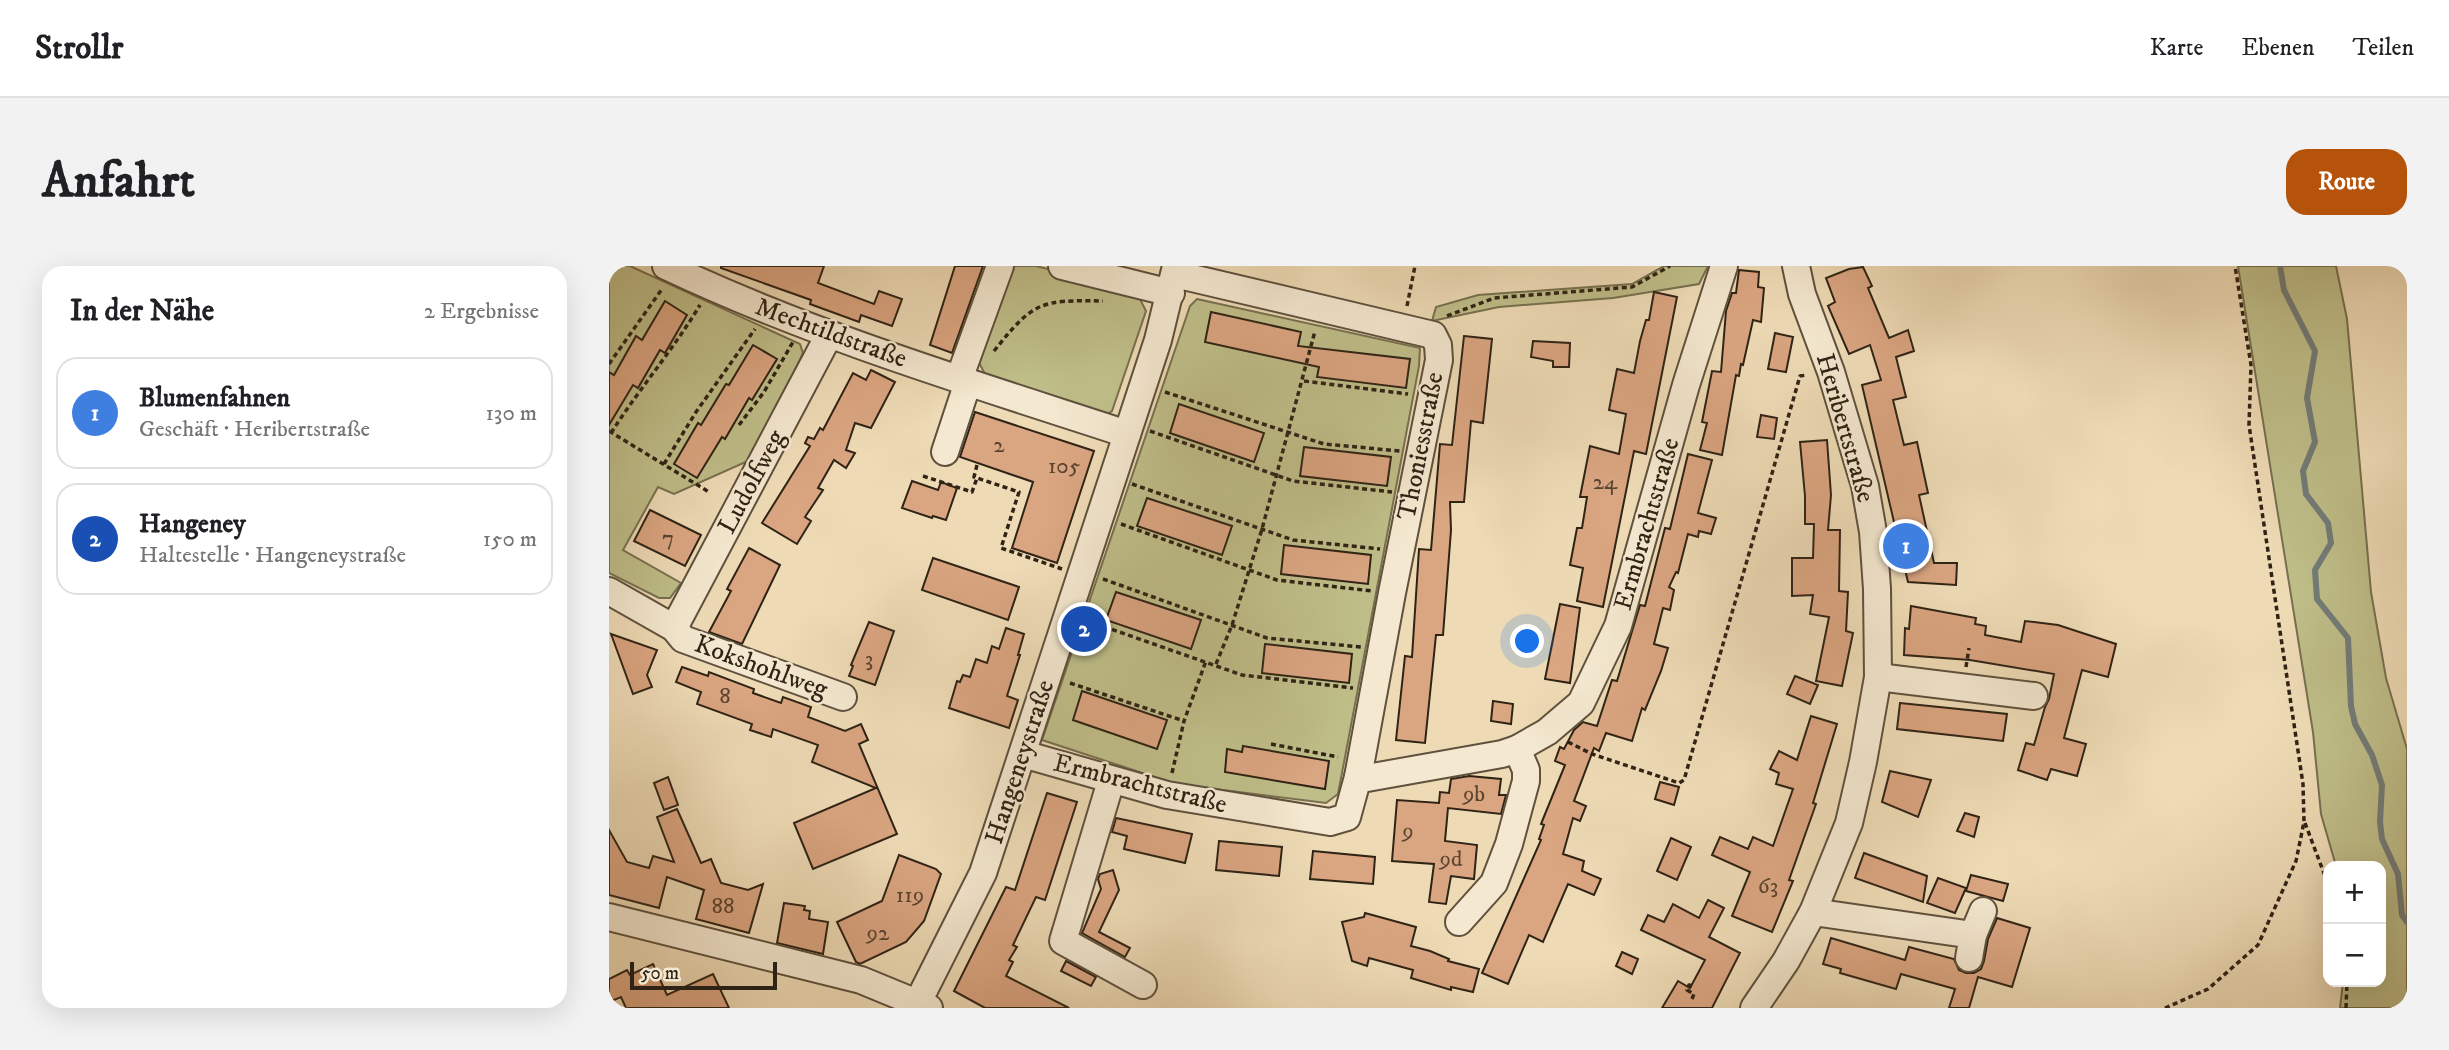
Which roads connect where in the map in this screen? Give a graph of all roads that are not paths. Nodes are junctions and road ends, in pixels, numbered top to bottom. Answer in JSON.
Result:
{"nodes":[{"id":1,"x":1000,"y":266,"type":"edge"},
{"id":2,"x":1062,"y":266,"type":"edge"},
{"id":3,"x":1724,"y":266,"type":"edge"},
{"id":4,"x":1796,"y":266,"type":"edge"},
{"id":5,"x":667,"y":273,"type":"edge"},
{"id":6,"x":1174,"y":278,"type":"edge"},
{"id":7,"x":829,"y":335,"type":"junction"},
{"id":8,"x":964,"y":381,"type":"junction"},
{"id":9,"x":1128,"y":429,"type":"junction"},
{"id":10,"x":945,"y":452,"type":"dead end"},
{"id":11,"x":609,"y":591,"type":"edge"},
{"id":12,"x":674,"y":628,"type":"junction"},
{"id":13,"x":1878,"y":677,"type":"junction"},
{"id":14,"x":2034,"y":696,"type":"dead end"},
{"id":15,"x":843,"y":697,"type":"dead end"},
{"id":16,"x":1517,"y":749,"type":"junction"},
{"id":17,"x":1023,"y":754,"type":"junction"},
{"id":18,"x":1360,"y":769,"type":"junction"},
{"id":19,"x":1111,"y":781,"type":"junction"},
{"id":20,"x":1813,"y":912,"type":"junction"},
{"id":21,"x":609,"y":917,"type":"edge"},
{"id":22,"x":1459,"y":922,"type":"dead end"},
{"id":23,"x":1975,"y":935,"type":"dead end"},
{"id":24,"x":1143,"y":985,"type":"dead end"},
{"id":25,"x":921,"y":1006,"type":"edge"},
{"id":26,"x":1754,"y":1008,"type":"edge"}],
"edges":[{"from":1,"to":8,"type":"street"},
{"from":2,"to":6,"type":"street"},
{"from":3,"to":16,"type":"street","name":"Ermbrachtstraße"},
{"from":4,"to":13,"type":"street","name":"Heribertstraße"},
{"from":5,"to":7,"type":"street","name":"Mechtildstraße"},
{"from":6,"to":9,"type":"street","name":"Hangeneystraße"},
{"from":6,"to":18,"type":"street","name":"Thoniesstraße"},
{"from":7,"to":8,"type":"street","name":"Mechtildstraße"},
{"from":7,"to":12,"type":"street","name":"Ludolfweg"},
{"from":8,"to":9,"type":"street","name":"Mechtildstraße"},
{"from":8,"to":10,"type":"street"},
{"from":9,"to":17,"type":"street","name":"Hangeneystraße"},
{"from":11,"to":12,"type":"street","name":"Kokshohlweg"},
{"from":12,"to":15,"type":"street","name":"Kokshohlweg"},
{"from":13,"to":14,"type":"street"},
{"from":13,"to":20,"type":"street","name":"Heribertstraße"},
{"from":16,"to":18,"type":"street","name":"Ermbrachtstraße"},
{"from":16,"to":22,"type":"street"},
{"from":17,"to":19,"type":"street","name":"Ermbrachtstraße"},
{"from":17,"to":25,"type":"street","name":"Hangeneystraße"},
{"from":18,"to":19,"type":"street","name":"Ermbrachtstraße"},
{"from":19,"to":24,"type":"street"},
{"from":20,"to":23,"type":"street"},
{"from":20,"to":26,"type":"street","name":"Heribertstraße"},
{"from":21,"to":25,"type":"street"}]}
